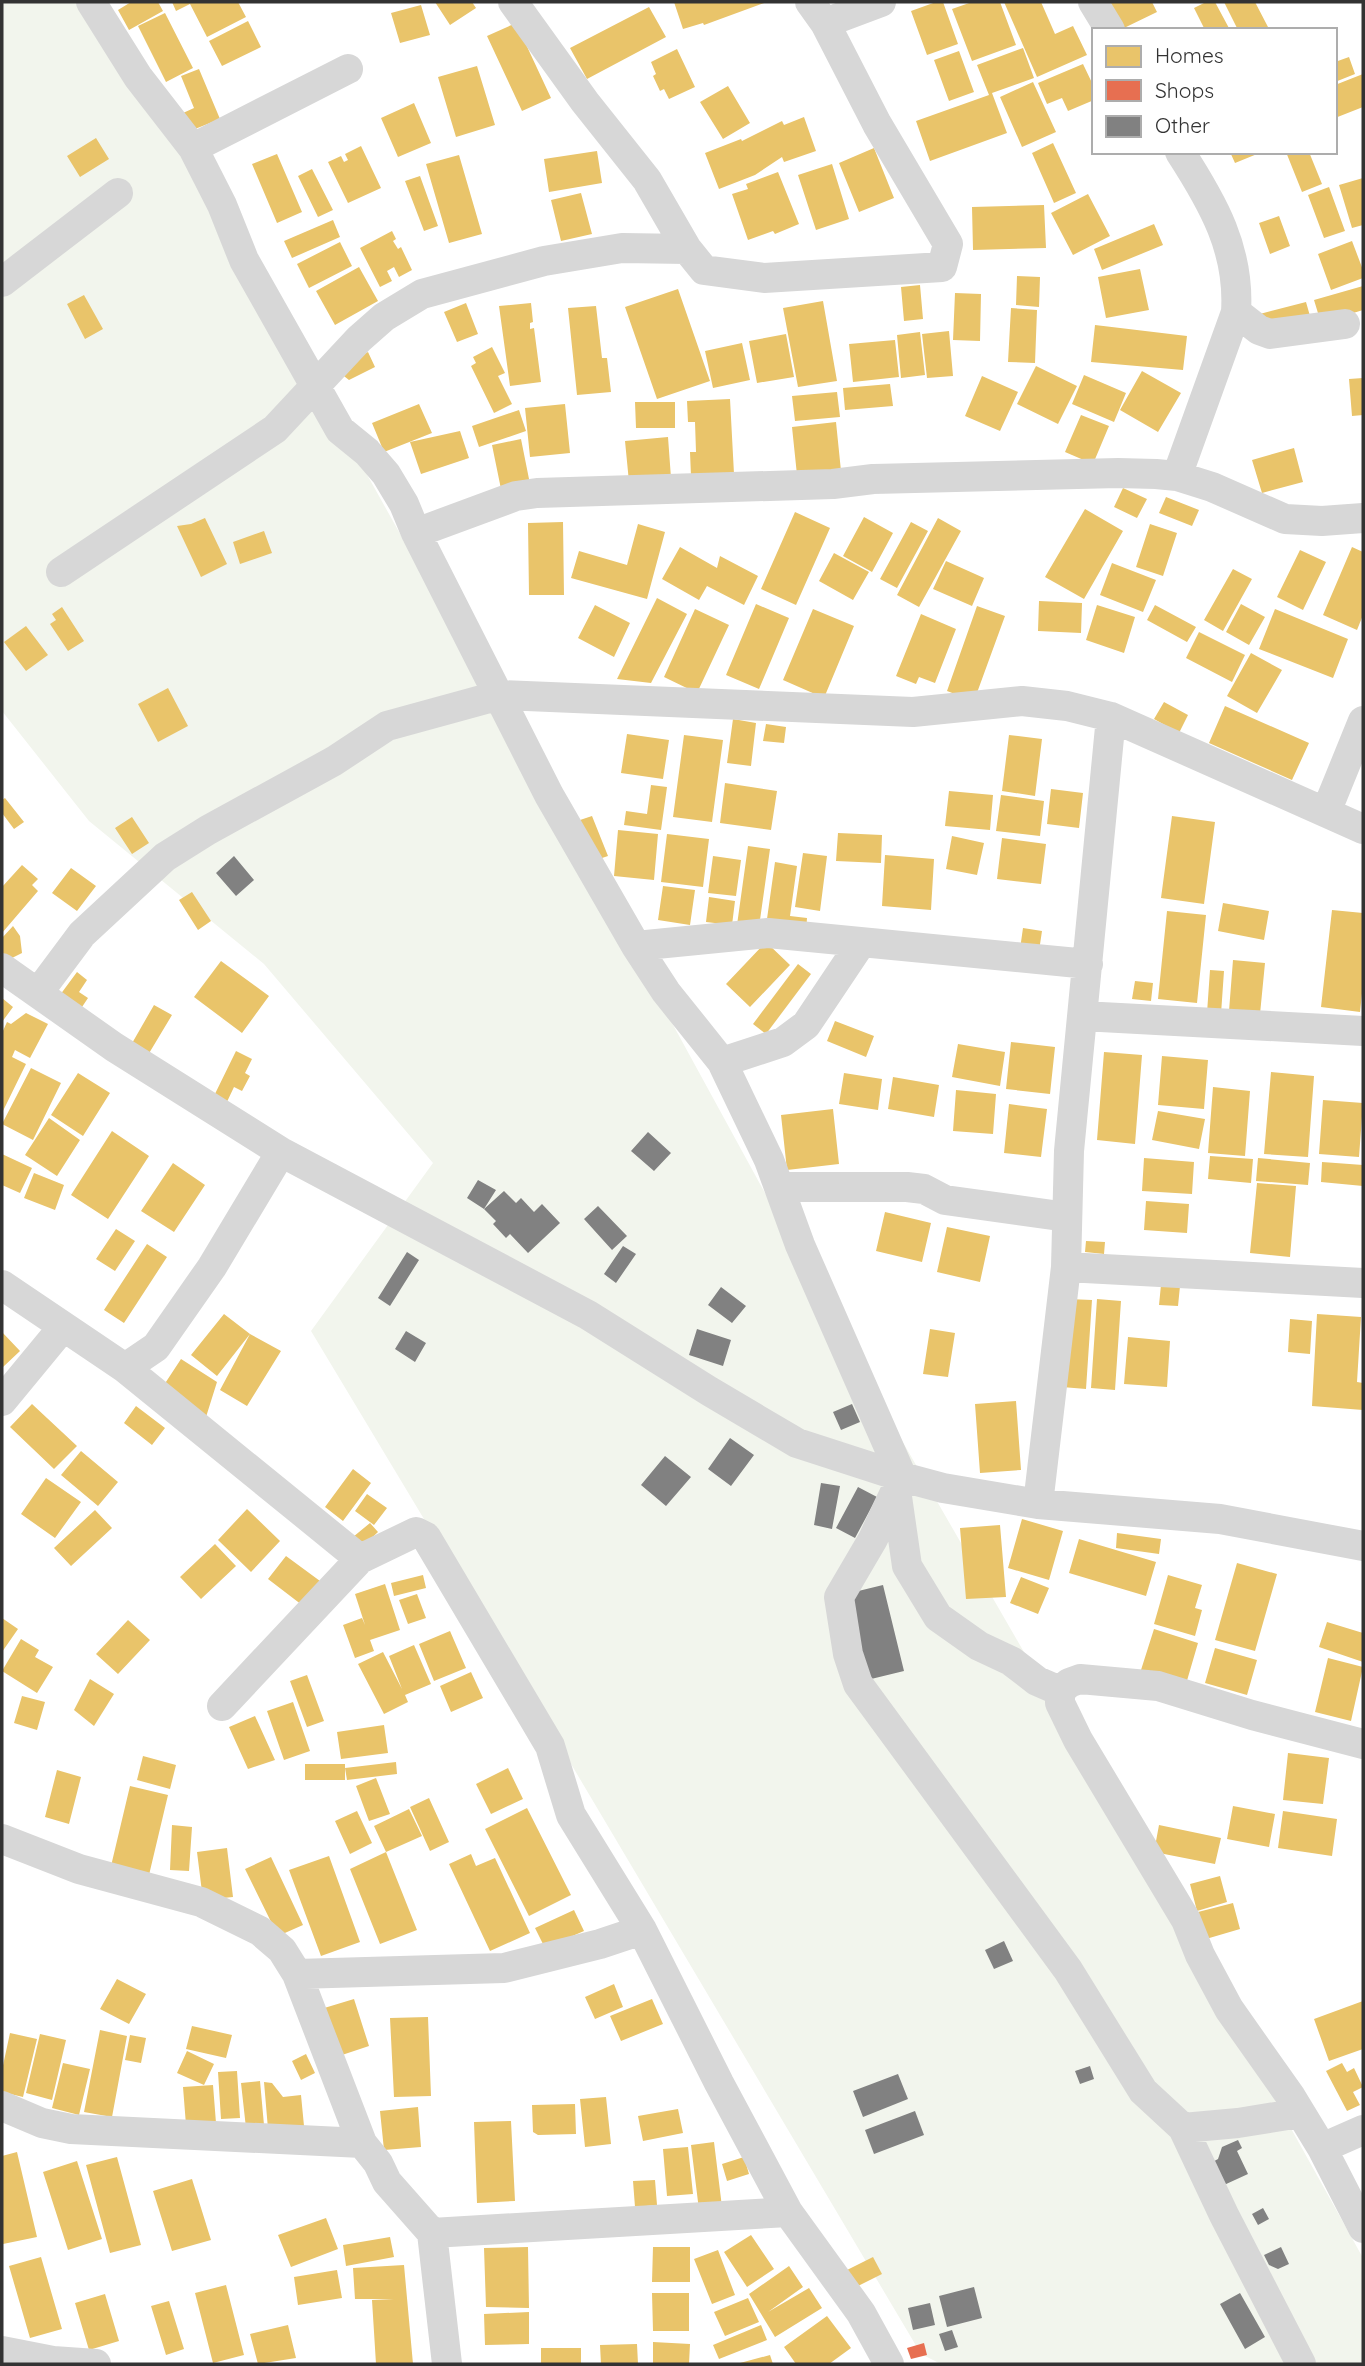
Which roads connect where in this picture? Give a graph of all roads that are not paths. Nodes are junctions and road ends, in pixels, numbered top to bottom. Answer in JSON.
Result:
{"nodes":[{"id":1,"x":90,"y":2,"type":"edge"},
{"id":2,"x":513,"y":2,"type":"edge"},
{"id":3,"x":881,"y":2,"type":"edge"},
{"id":4,"x":1093,"y":2,"type":"edge"},
{"id":5,"x":818,"y":12,"type":"edge"},
{"id":6,"x":1109,"y":28,"type":"edge"},
{"id":7,"x":348,"y":69,"type":"dead end"},
{"id":8,"x":193,"y":148,"type":"junction"},
{"id":9,"x":1181,"y":154,"type":"edge"},
{"id":10,"x":118,"y":193,"type":"dead end"},
{"id":11,"x":687,"y":249,"type":"junction"},
{"id":12,"x":2,"y":282,"type":"edge"},
{"id":13,"x":1236,"y":312,"type":"junction"},
{"id":14,"x":1345,"y":324,"type":"dead end"},
{"id":15,"x":317,"y":385,"type":"junction"},
{"id":16,"x":1177,"y":476,"type":"junction"},
{"id":17,"x":1363,"y":518,"type":"edge"},
{"id":18,"x":416,"y":533,"type":"junction"},
{"id":19,"x":61,"y":572,"type":"dead end"},
{"id":20,"x":500,"y":695,"type":"junction"},
{"id":21,"x":1111,"y":717,"type":"junction"},
{"id":22,"x":1363,"y":721,"type":"edge"},
{"id":23,"x":1326,"y":811,"type":"junction"},
{"id":24,"x":1363,"y":828,"type":"edge"},
{"id":25,"x":861,"y":943,"type":"junction"},
{"id":26,"x":636,"y":946,"type":"junction"},
{"id":27,"x":1088,"y":964,"type":"junction"},
{"id":28,"x":2,"y":968,"type":"edge"},
{"id":29,"x":38,"y":993,"type":"junction"},
{"id":30,"x":1082,"y":1016,"type":"junction"},
{"id":31,"x":1363,"y":1031,"type":"edge"},
{"id":32,"x":722,"y":1062,"type":"junction"},
{"id":33,"x":281,"y":1152,"type":"junction"},
{"id":34,"x":779,"y":1186,"type":"junction"},
{"id":35,"x":1067,"y":1217,"type":"junction"},
{"id":36,"x":1066,"y":1267,"type":"junction"},
{"id":37,"x":1363,"y":1283,"type":"edge"},
{"id":38,"x":2,"y":1284,"type":"edge"},
{"id":39,"x":63,"y":1327,"type":"junction"},
{"id":40,"x":125,"y":1368,"type":"junction"},
{"id":41,"x":2,"y":1401,"type":"edge"},
{"id":42,"x":899,"y":1484,"type":"junction"},
{"id":43,"x":1038,"y":1504,"type":"junction"},
{"id":44,"x":1363,"y":1546,"type":"edge"},
{"id":45,"x":360,"y":1559,"type":"junction"},
{"id":46,"x":1059,"y":1691,"type":"junction"},
{"id":47,"x":222,"y":1706,"type":"dead end"},
{"id":48,"x":1363,"y":1744,"type":"edge"},
{"id":49,"x":2,"y":1839,"type":"edge"},
{"id":50,"x":642,"y":1930,"type":"junction"},
{"id":51,"x":298,"y":1974,"type":"junction"},
{"id":52,"x":2,"y":2106,"type":"edge"},
{"id":53,"x":1300,"y":2113,"type":"junction"},
{"id":54,"x":1183,"y":2128,"type":"junction"},
{"id":55,"x":1363,"y":2130,"type":"edge"},
{"id":56,"x":362,"y":2143,"type":"junction"},
{"id":57,"x":1322,"y":2148,"type":"junction"},
{"id":58,"x":788,"y":2212,"type":"junction"},
{"id":59,"x":1363,"y":2228,"type":"edge"},
{"id":60,"x":432,"y":2233,"type":"junction"},
{"id":61,"x":2,"y":2351,"type":"edge"},
{"id":62,"x":96,"y":2364,"type":"edge"},
{"id":63,"x":447,"y":2364,"type":"edge"},
{"id":64,"x":889,"y":2364,"type":"edge"},
{"id":65,"x":1301,"y":2364,"type":"edge"}],
"edges":[{"from":1,"to":8,"type":"street"},
{"from":2,"to":11,"type":"street"},
{"from":3,"to":5,"type":"street"},
{"from":4,"to":6,"type":"street"},
{"from":5,"to":11,"type":"street"},
{"from":7,"to":8,"type":"street"},
{"from":8,"to":15,"type":"street"},
{"from":9,"to":13,"type":"street"},
{"from":10,"to":12,"type":"street"},
{"from":11,"to":15,"type":"street"},
{"from":13,"to":14,"type":"street"},
{"from":13,"to":16,"type":"street"},
{"from":15,"to":18,"type":"street"},
{"from":15,"to":19,"type":"street"},
{"from":16,"to":17,"type":"street"},
{"from":16,"to":18,"type":"street"},
{"from":18,"to":20,"type":"street"},
{"from":20,"to":21,"type":"street"},
{"from":20,"to":26,"type":"street"},
{"from":20,"to":29,"type":"street"},
{"from":21,"to":23,"type":"street"},
{"from":21,"to":27,"type":"street"},
{"from":22,"to":23,"type":"street"},
{"from":23,"to":24,"type":"street"},
{"from":25,"to":26,"type":"street"},
{"from":25,"to":27,"type":"street"},
{"from":25,"to":32,"type":"street"},
{"from":26,"to":32,"type":"street"},
{"from":27,"to":30,"type":"street"},
{"from":28,"to":29,"type":"street"},
{"from":29,"to":33,"type":"street"},
{"from":30,"to":31,"type":"street"},
{"from":30,"to":35,"type":"street"},
{"from":32,"to":34,"type":"street"},
{"from":33,"to":40,"type":"street"},
{"from":33,"to":42,"type":"street"},
{"from":34,"to":35,"type":"street"},
{"from":34,"to":42,"type":"street"},
{"from":35,"to":36,"type":"street"},
{"from":36,"to":37,"type":"street"},
{"from":36,"to":43,"type":"street"},
{"from":38,"to":39,"type":"street"},
{"from":39,"to":40,"type":"street"},
{"from":39,"to":41,"type":"street"},
{"from":40,"to":45,"type":"street"},
{"from":42,"to":43,"type":"street"},
{"from":42,"to":46,"type":"street"},
{"from":42,"to":54,"type":"street"},
{"from":43,"to":44,"type":"street"},
{"from":45,"to":47,"type":"street"},
{"from":45,"to":50,"type":"street"},
{"from":46,"to":48,"type":"street"},
{"from":46,"to":53,"type":"street"},
{"from":49,"to":51,"type":"street"},
{"from":50,"to":51,"type":"street"},
{"from":50,"to":58,"type":"street"},
{"from":51,"to":56,"type":"street"},
{"from":52,"to":56,"type":"street"},
{"from":53,"to":54,"type":"street"},
{"from":53,"to":57,"type":"street"},
{"from":54,"to":65,"type":"street"},
{"from":55,"to":57,"type":"street"},
{"from":56,"to":60,"type":"street"},
{"from":57,"to":59,"type":"street"},
{"from":58,"to":60,"type":"street"},
{"from":58,"to":64,"type":"street"},
{"from":60,"to":63,"type":"street"},
{"from":61,"to":62,"type":"street"}]}
